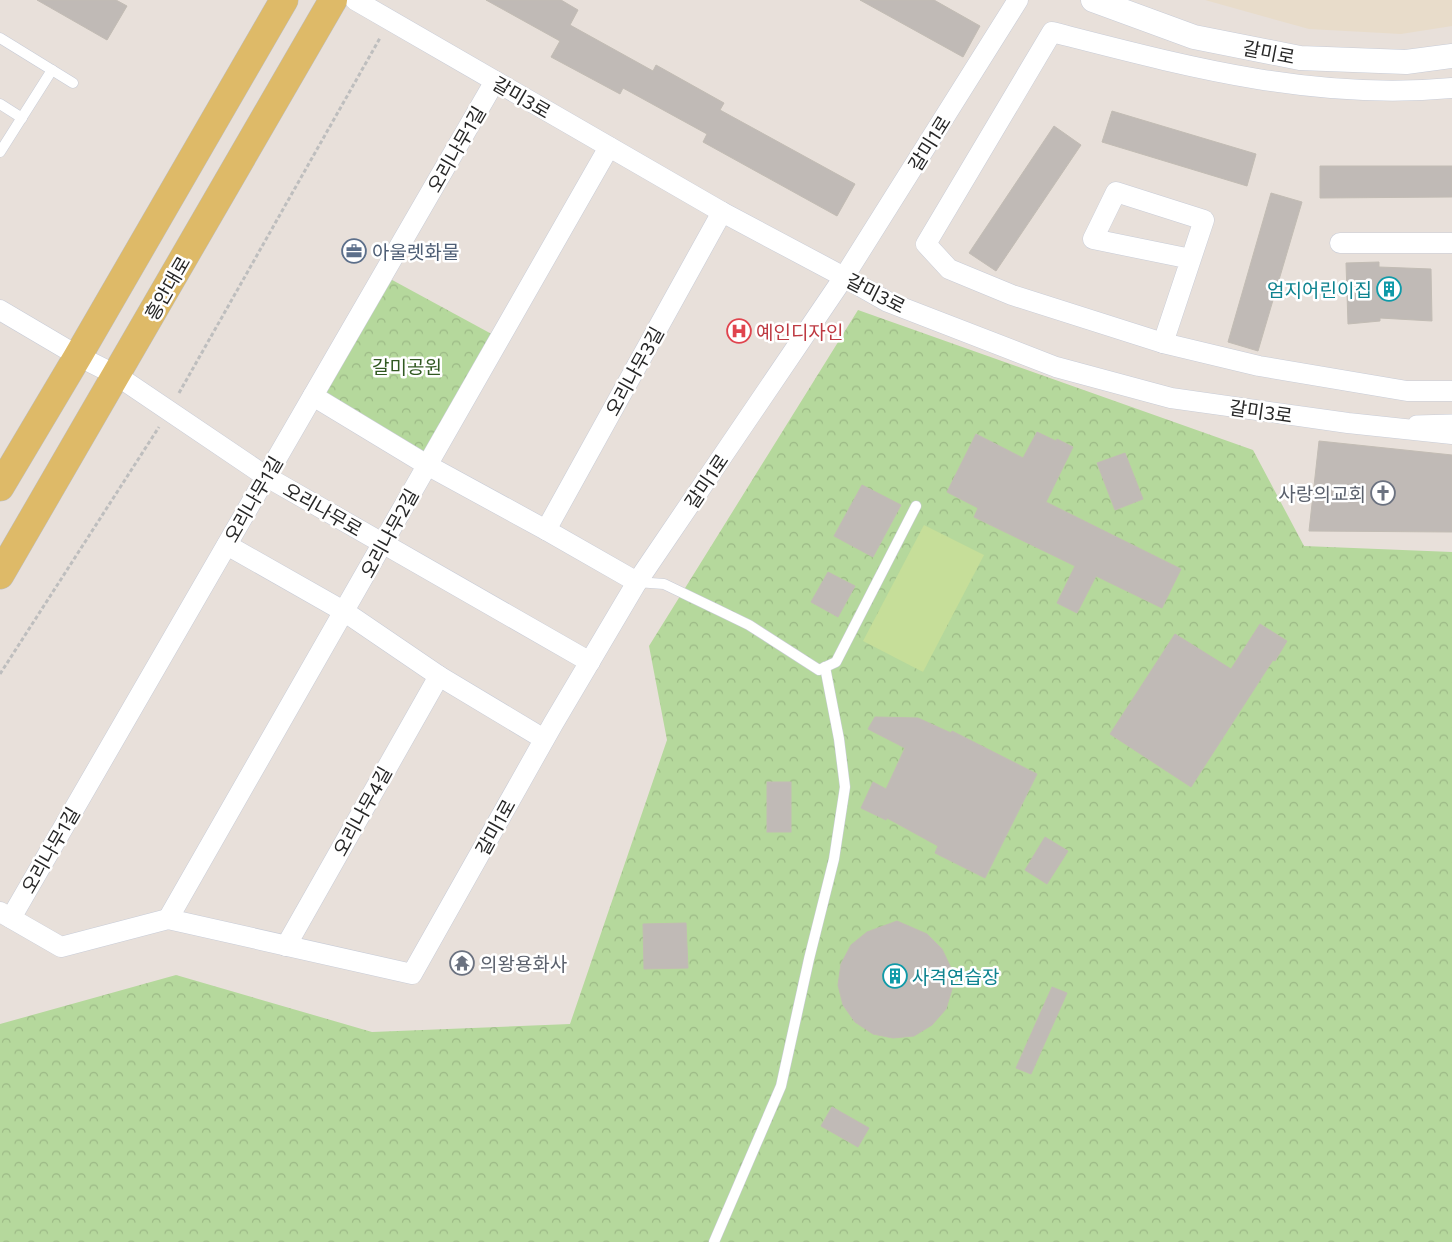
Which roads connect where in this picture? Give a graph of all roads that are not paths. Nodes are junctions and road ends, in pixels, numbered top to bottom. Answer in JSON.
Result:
{"nodes":[{"id":1,"x":284,"y":0,"type":"edge"},
{"id":2,"x":333,"y":0,"type":"edge"},
{"id":3,"x":355,"y":0,"type":"edge"},
{"id":4,"x":1018,"y":0,"type":"edge"},
{"id":5,"x":1093,"y":0,"type":"edge"},
{"id":6,"x":0,"y":38,"type":"edge"},
{"id":7,"x":1452,"y":56,"type":"edge"},
{"id":8,"x":52,"y":70,"type":"junction"},
{"id":9,"x":495,"y":81,"type":"junction"},
{"id":10,"x":73,"y":84,"type":"dead end"},
{"id":11,"x":1452,"y":88,"type":"edge"},
{"id":12,"x":0,"y":104,"type":"edge"},
{"id":13,"x":22,"y":118,"type":"junction"},
{"id":14,"x":609,"y":147,"type":"junction"},
{"id":15,"x":0,"y":152,"type":"edge"},
{"id":16,"x":722,"y":212,"type":"junction"},
{"id":17,"x":1452,"y":243,"type":"edge"},
{"id":18,"x":1340,"y":244,"type":"dead end"},
{"id":19,"x":1191,"y":259,"type":"junction"},
{"id":20,"x":844,"y":277,"type":"junction"},
{"id":21,"x":117,"y":288,"type":"junction"},
{"id":22,"x":0,"y":310,"type":"edge"},
{"id":23,"x":154,"y":310,"type":"junction"},
{"id":24,"x":1163,"y":343,"type":"junction"},
{"id":25,"x":78,"y":356,"type":"junction"},
{"id":26,"x":116,"y":375,"type":"junction"},
{"id":27,"x":1452,"y":391,"type":"edge"},
{"id":28,"x":313,"y":396,"type":"junction"},
{"id":29,"x":1452,"y":422,"type":"edge"},
{"id":30,"x":1348,"y":423,"type":"junction"},
{"id":31,"x":1452,"y":434,"type":"edge"},
{"id":32,"x":427,"y":465,"type":"junction"},
{"id":33,"x":267,"y":477,"type":"junction"},
{"id":34,"x":0,"y":487,"type":"edge"},
{"id":35,"x":916,"y":506,"type":"dead end"},
{"id":36,"x":546,"y":530,"type":"junction"},
{"id":37,"x":383,"y":543,"type":"junction"},
{"id":38,"x":227,"y":545,"type":"junction"},
{"id":39,"x":0,"y":575,"type":"edge"},
{"id":40,"x":637,"y":582,"type":"junction"},
{"id":41,"x":344,"y":612,"type":"junction"},
{"id":42,"x":590,"y":662,"type":"junction"},
{"id":43,"x":825,"y":667,"type":"junction"},
{"id":44,"x":439,"y":676,"type":"junction"},
{"id":45,"x":544,"y":739,"type":"junction"},
{"id":46,"x":5,"y":915,"type":"edge"},
{"id":47,"x":168,"y":919,"type":"junction"},
{"id":48,"x":286,"y":946,"type":"junction"},
{"id":49,"x":714,"y":1242,"type":"edge"}],
"edges":[{"from":1,"to":21,"type":"main road"},
{"from":2,"to":23,"type":"main road","name":"흥안대로"},
{"from":3,"to":9,"type":"street","name":"갈미3로"},
{"from":4,"to":20,"type":"street","name":"갈미1로"},
{"from":5,"to":7,"type":"street","name":"갈미로"},
{"from":6,"to":8,"type":"lane"},
{"from":8,"to":10,"type":"lane"},
{"from":8,"to":13,"type":"lane"},
{"from":9,"to":14,"type":"street","name":"갈미3로"},
{"from":9,"to":28,"type":"street","name":"오리나무1길"},
{"from":11,"to":24,"type":"street"},
{"from":12,"to":13,"type":"lane"},
{"from":13,"to":15,"type":"lane"},
{"from":14,"to":16,"type":"street","name":"갈미3로"},
{"from":14,"to":32,"type":"street","name":"오리나무2길"},
{"from":16,"to":20,"type":"street","name":"갈미3로"},
{"from":16,"to":36,"type":"street","name":"오리나무3길"},
{"from":17,"to":18,"type":"street"},
{"from":19,"to":19,"type":"street"},
{"from":19,"to":24,"type":"street"},
{"from":20,"to":30,"type":"street","name":"갈미3로"},
{"from":20,"to":40,"type":"street","name":"갈미1로"},
{"from":21,"to":23,"type":"main road"},
{"from":21,"to":25,"type":"main road"},
{"from":22,"to":25,"type":"street","name":"오리나무로"},
{"from":23,"to":26,"type":"main road","name":"흥안대로"},
{"from":24,"to":27,"type":"street"},
{"from":25,"to":26,"type":"street","name":"오리나무로"},
{"from":25,"to":34,"type":"main road"},
{"from":26,"to":33,"type":"street","name":"오리나무로"},
{"from":26,"to":39,"type":"main road","name":"흥안대로"},
{"from":28,"to":32,"type":"street"},
{"from":28,"to":33,"type":"street","name":"오리나무1길"},
{"from":29,"to":30,"type":"street"},
{"from":30,"to":31,"type":"street","name":"갈미3로"},
{"from":32,"to":36,"type":"street"},
{"from":32,"to":37,"type":"street","name":"오리나무2길"},
{"from":33,"to":37,"type":"street","name":"오리나무로"},
{"from":33,"to":38,"type":"street","name":"오리나무1길"},
{"from":35,"to":43,"type":"lane"},
{"from":36,"to":40,"type":"street"},
{"from":37,"to":41,"type":"street","name":"오리나무2길"},
{"from":37,"to":42,"type":"street","name":"오리나무로"},
{"from":38,"to":41,"type":"street"},
{"from":38,"to":46,"type":"street","name":"오리나무1길"},
{"from":40,"to":42,"type":"street","name":"갈미1로"},
{"from":40,"to":43,"type":"lane"},
{"from":41,"to":44,"type":"street"},
{"from":41,"to":47,"type":"street","name":"오리나무2길"},
{"from":42,"to":45,"type":"street","name":"갈미1로"},
{"from":43,"to":49,"type":"lane"},
{"from":44,"to":45,"type":"street"},
{"from":44,"to":48,"type":"street","name":"오리나무4길"},
{"from":45,"to":48,"type":"street","name":"갈미1로"},
{"from":46,"to":47,"type":"street"},
{"from":47,"to":48,"type":"street"}]}
